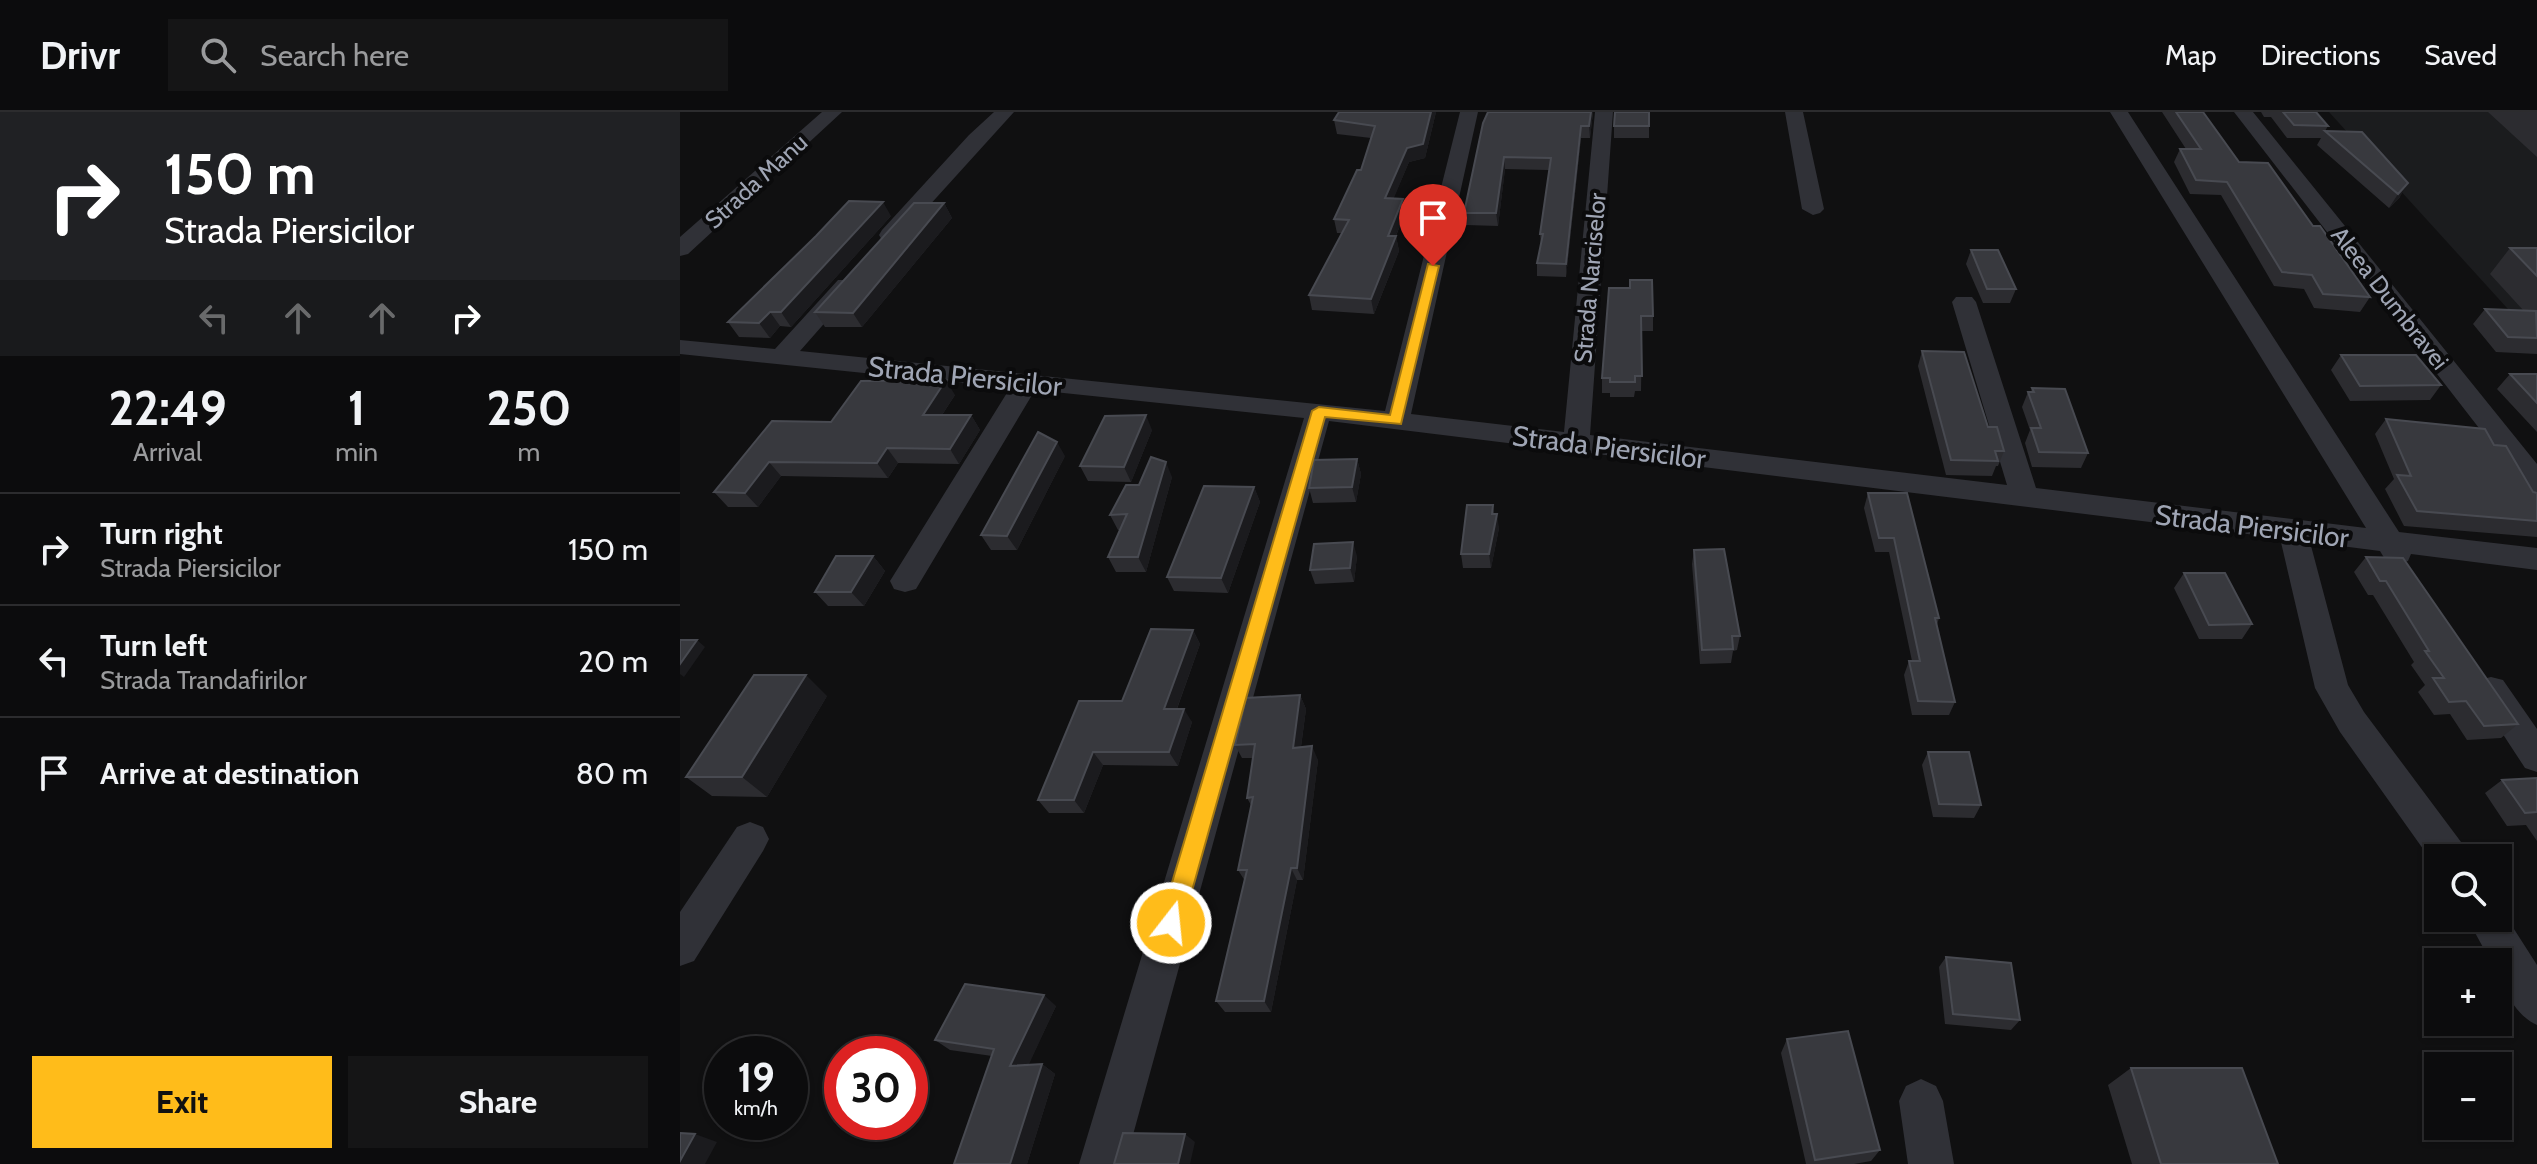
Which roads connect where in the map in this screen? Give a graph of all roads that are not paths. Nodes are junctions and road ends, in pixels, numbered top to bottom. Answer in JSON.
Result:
{"nodes":[{"id":1,"x":833,"y":112,"type":"edge"},
{"id":2,"x":1005,"y":112,"type":"edge"},
{"id":3,"x":1469,"y":112,"type":"edge"},
{"id":4,"x":1604,"y":112,"type":"edge"},
{"id":5,"x":1794,"y":112,"type":"edge"},
{"id":6,"x":2119,"y":112,"type":"edge"},
{"id":7,"x":2243,"y":112,"type":"edge"},
{"id":8,"x":1813,"y":209,"type":"dead end"},
{"id":9,"x":680,"y":249,"type":"edge"},
{"id":10,"x":1964,"y":302,"type":"dead end"},
{"id":11,"x":680,"y":347,"type":"edge"},
{"id":12,"x":781,"y":358,"type":"junction"},
{"id":13,"x":1027,"y":382,"type":"junction"},
{"id":14,"x":1319,"y":411,"type":"junction"},
{"id":15,"x":1396,"y":421,"type":"junction"},
{"id":16,"x":1576,"y":443,"type":"junction"},
{"id":17,"x":2537,"y":483,"type":"edge"},
{"id":18,"x":2025,"y":498,"type":"junction"},
{"id":19,"x":2293,"y":532,"type":"junction"},
{"id":20,"x":2390,"y":543,"type":"junction"},
{"id":21,"x":2537,"y":559,"type":"edge"},
{"id":22,"x":905,"y":581,"type":"dead end"},
{"id":23,"x":2416,"y":581,"type":"edge"},
{"id":24,"x":2476,"y":669,"type":"edge"},
{"id":25,"x":2537,"y":757,"type":"edge"},
{"id":26,"x":750,"y":839,"type":"dead end"},
{"id":27,"x":2441,"y":844,"type":"edge"},
{"id":28,"x":2495,"y":932,"type":"edge"},
{"id":29,"x":680,"y":947,"type":"edge"},
{"id":30,"x":2537,"y":1004,"type":"edge"},
{"id":31,"x":1921,"y":1101,"type":"dead end"},
{"id":32,"x":1102,"y":1164,"type":"edge"},
{"id":33,"x":1931,"y":1164,"type":"edge"}],
"edges":[{"from":1,"to":9,"type":"street","name":"Strada Manu"},
{"from":2,"to":12,"type":"street"},
{"from":3,"to":15,"type":"street"},
{"from":4,"to":16,"type":"street","name":"Strada Narciselor"},
{"from":5,"to":8,"type":"street"},
{"from":6,"to":20,"type":"street"},
{"from":7,"to":17,"type":"street","name":"Aleea Dumbravei"},
{"from":10,"to":18,"type":"street"},
{"from":11,"to":12,"type":"street","name":"Strada Piersicilor"},
{"from":12,"to":13,"type":"street","name":"Strada Piersicilor"},
{"from":13,"to":14,"type":"street","name":"Strada Piersicilor"},
{"from":13,"to":22,"type":"street"},
{"from":14,"to":15,"type":"street","name":"Strada Piersicilor"},
{"from":14,"to":32,"type":"street"},
{"from":15,"to":16,"type":"street","name":"Strada Piersicilor"},
{"from":16,"to":18,"type":"street","name":"Strada Piersicilor"},
{"from":18,"to":19,"type":"street","name":"Strada Piersicilor"},
{"from":19,"to":20,"type":"street","name":"Strada Piersicilor"},
{"from":19,"to":27,"type":"street"},
{"from":20,"to":21,"type":"street","name":"Strada Piersicilor"},
{"from":20,"to":23,"type":"street"},
{"from":24,"to":25,"type":"street"},
{"from":26,"to":29,"type":"street"},
{"from":28,"to":30,"type":"street"},
{"from":31,"to":33,"type":"street"}]}
